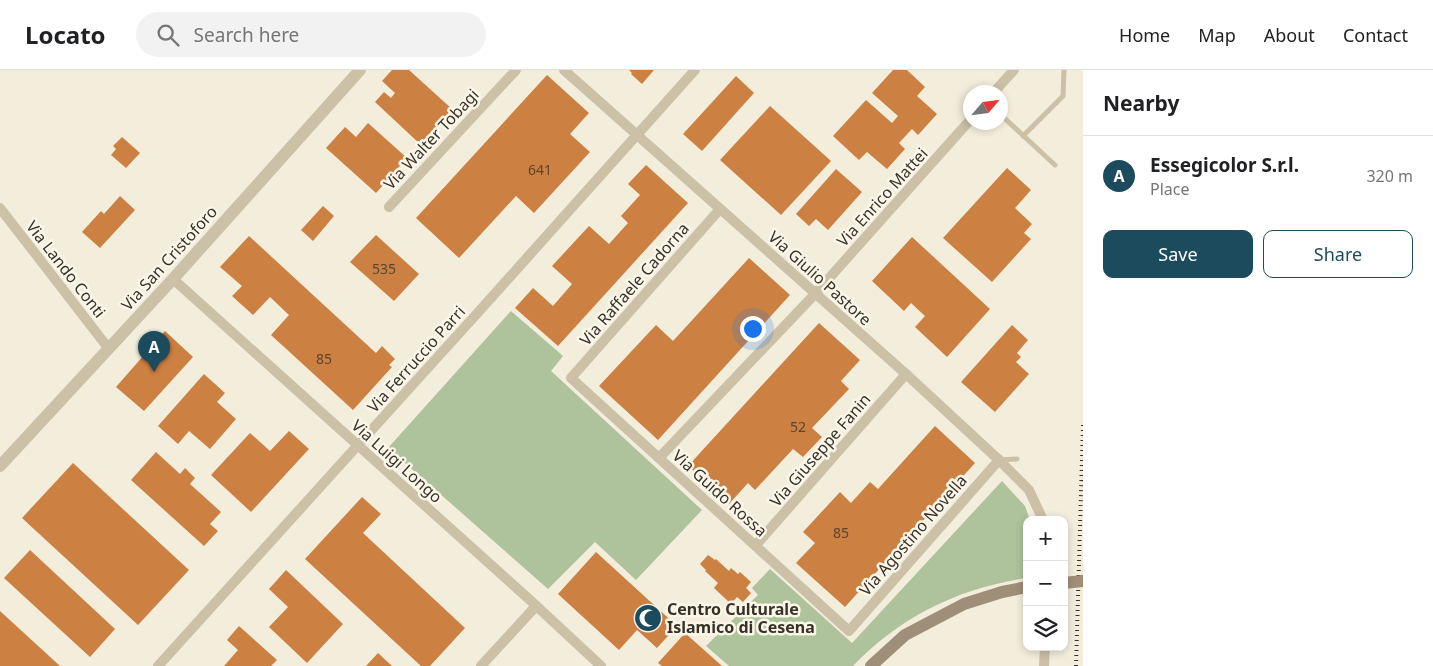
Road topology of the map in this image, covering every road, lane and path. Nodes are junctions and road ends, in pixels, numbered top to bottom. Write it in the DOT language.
graph roads {
  1 [pos="360,70"];
  2 [pos="516,70"];
  3 [pos="564,70"];
  4 [pos="695,70"];
  5 [pos="1014,70"];
  6 [pos="1064,70"];
  7 [pos="1000,85"];
  8 [pos="1008,122"];
  9 [pos="963,127"];
  10 [pos="637,135"];
  11 [pos="1023,136"];
  12 [pos="1055,165"];
  13 [pos="389,207"];
  14 [pos="0,208"];
  15 [pos="720,209"];
  16 [pos="174,279"];
  17 [pos="815,294"];
  18 [pos="109,348"];
  19 [pos="906,374"];
  20 [pos="571,378"];
  21 [pos="358,446"];
  22 [pos="659,458"];
  23 [pos="1017,459"];
  24 [pos="999,460"];
  25 [pos="0,466"];
  26 [pos="1041,516"];
  27 [pos="756,546"];
  28 [pos="1083,581"];
  29 [pos="1068,583"];
  30 [pos="1023,588"];
  31 [pos="536,606"];
  32 [pos="849,630"];
  33 [pos="1045,651"];
  34 [pos="158,666"];
  35 [pos="481,666"];
  36 [pos="601,666"];
  37 [pos="871,666"];
  38 [pos="1044,666"];
  1 -- 16 [label="street, Via San Cristoforo"];
  2 -- 13 [label="street, Via Walter Tobagi"];
  3 -- 10 [label="street, Via Giulio Pastore"];
  4 -- 10 [label="street, Via Ferruccio Parri"];
  5 -- 7 [label="street"];
  6 -- 11 [label="lane"];
  8 -- 11 [label="lane"];
  9 -- 17 [label="street, Via Enrico Mattei"];
  10 -- 15 [label="street, Via Giulio Pastore"];
  10 -- 21 [label="street, Via Ferruccio Parri"];
  11 -- 12 [label="lane"];
  14 -- 18 [label="street, Via Lando Conti"];
  15 -- 17 [label="street, Via Giulio Pastore"];
  15 -- 20 [label="street, Via Raffaele Cadorna"];
  16 -- 18 [label="street, Via San Cristoforo"];
  16 -- 21 [label="street, Via Luigi Longo"];
  17 -- 19 [label="street, Via Giulio Pastore"];
  17 -- 22 [label="street, Via Enrico Mattei"];
  18 -- 25 [label="street, Via San Cristoforo"];
  19 -- 24 [label="street, Via Giulio Pastore"];
  19 -- 27 [label="street, Via Giuseppe Fanin"];
  20 -- 22 [label="street, Via Guido Rossa"];
  21 -- 31 [label="street, Via Luigi Longo"];
  21 -- 34 [label="street, Via Ferruccio Parri"];
  22 -- 27 [label="street, Via Guido Rossa"];
  23 -- 24 [label="lane"];
  24 -- 26 [label="street, Via Giulio Pastore"];
  24 -- 32 [label="street, Via Agostino Novella"];
  27 -- 32 [label="street, Via Guido Rossa"];
  28 -- 29 [label="main road, bridge"];
  30 -- 37 [label="main road"];
  31 -- 35 [label="street"];
  31 -- 36 [label="street, Via Luigi Longo"];
  33 -- 38 [label="street"];
}
